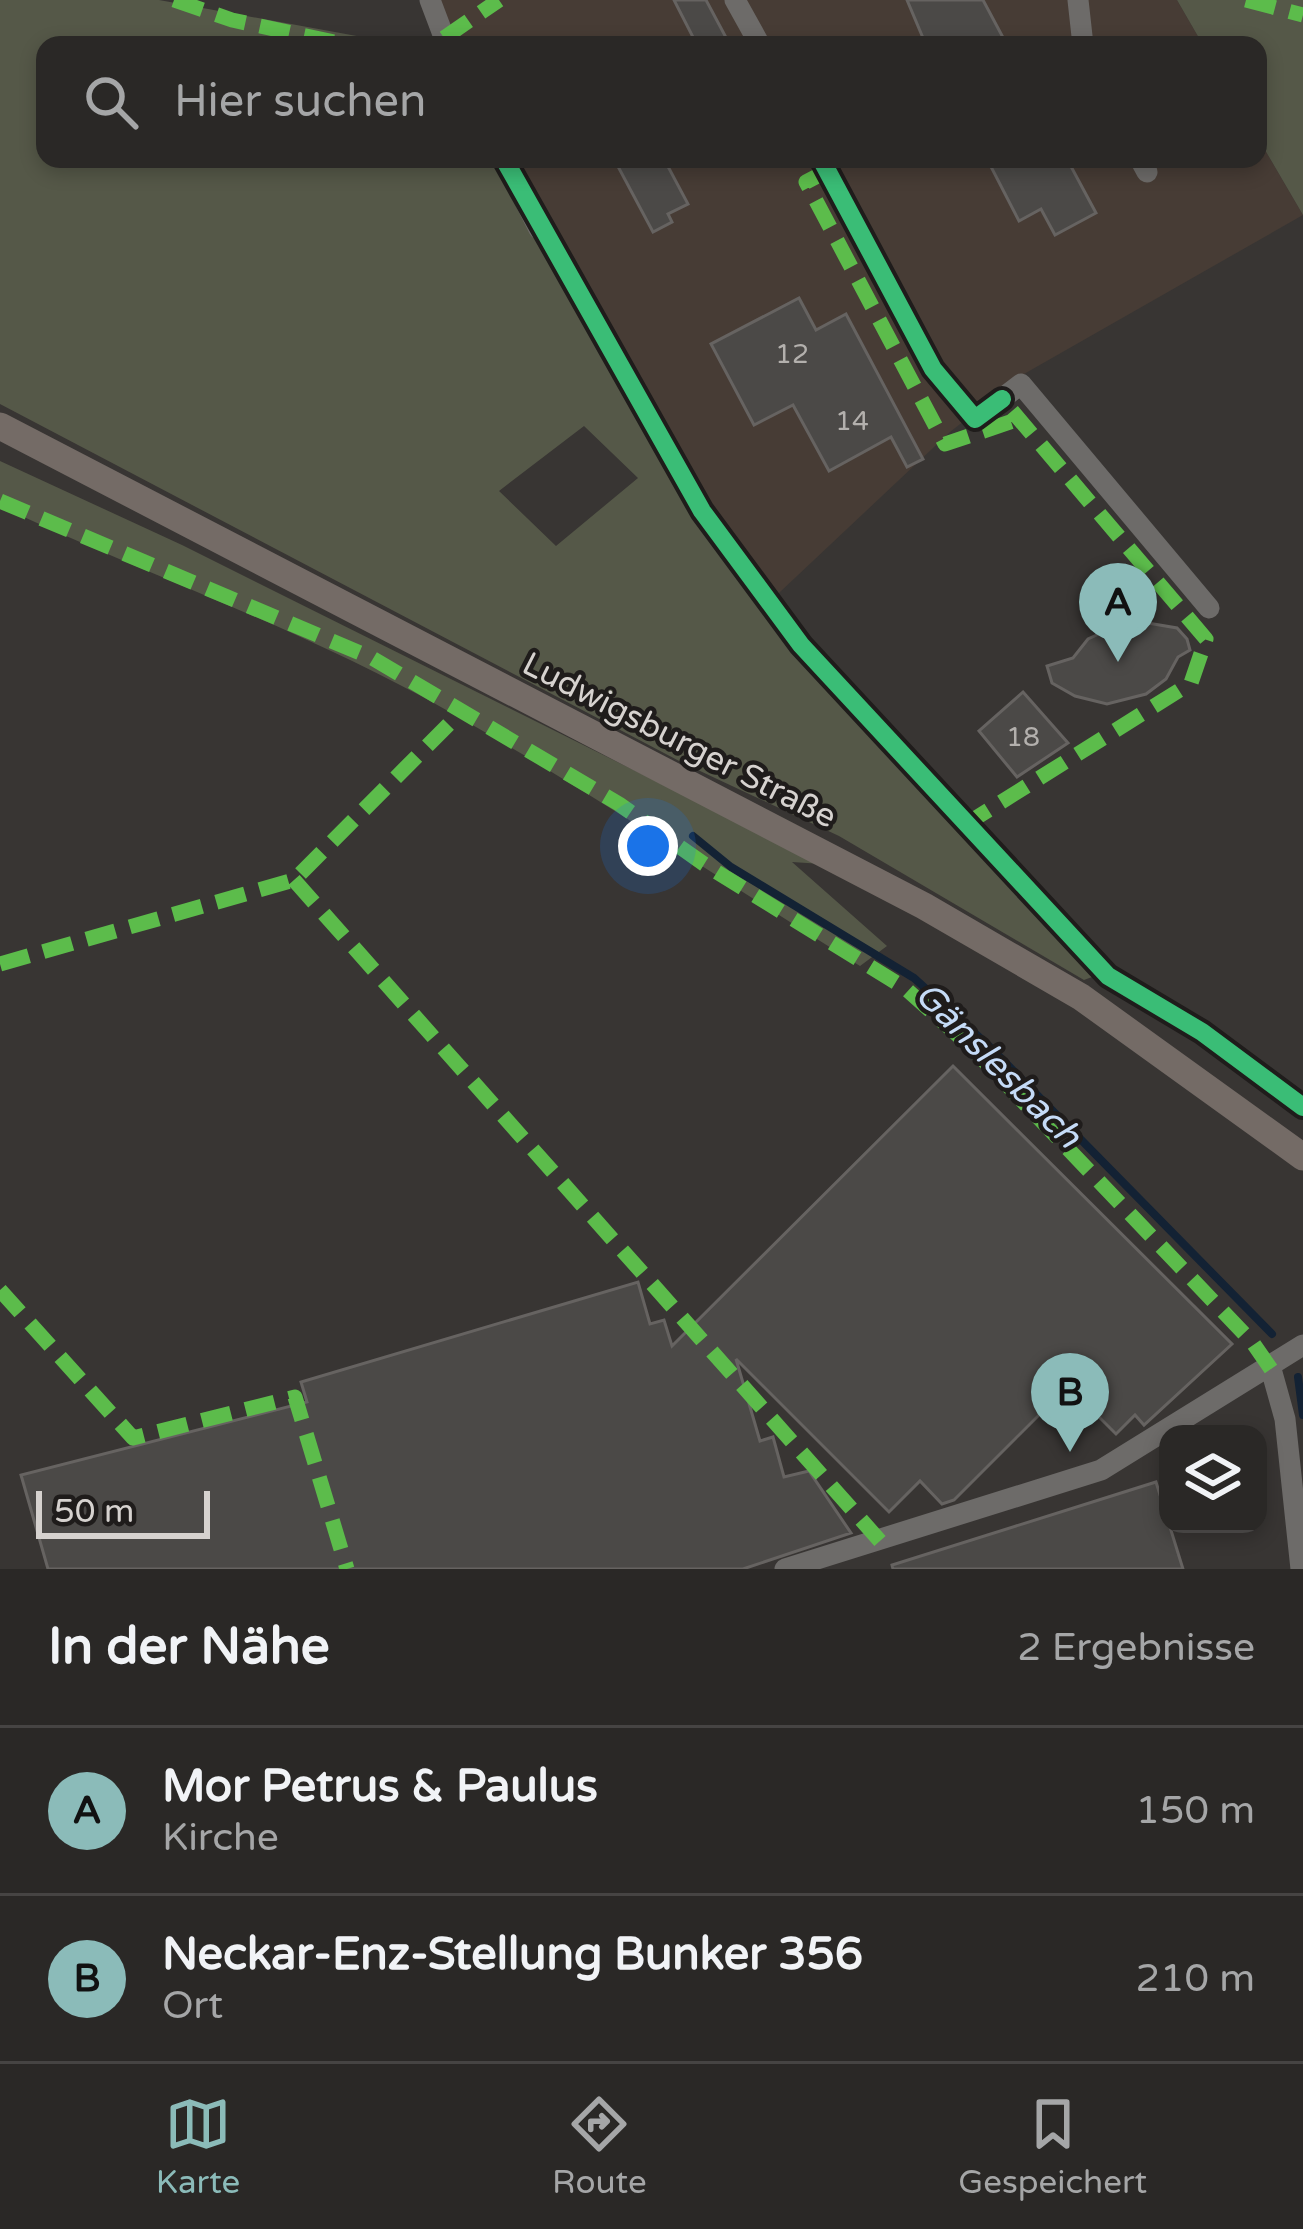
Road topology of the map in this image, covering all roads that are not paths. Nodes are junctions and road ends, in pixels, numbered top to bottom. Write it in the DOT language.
graph roads {
  1 [pos="430,0"];
  2 [pos="1078,0"];
  3 [pos="738,1"];
  4 [pos="444,36"];
  5 [pos="756,36"];
  6 [pos="1082,36"];
  7 [pos="508,168"];
  8 [pos="825,168"];
  9 [pos="539,229"];
  10 [pos="0,426"];
  11 [pos="1209,608"];
  12 [pos="1303,1156"];
  13 [pos="1303,1345"];
  14 [pos="1270,1369"];
  15 [pos="785,1569"];
  16 [pos="1301,1569"];
  1 -- 4 [label="street"];
  2 -- 6 [label="street"];
  3 -- 5 [label="street"];
  7 -- 9 [label="street"];
  8 -- 11 [label="street"];
  10 -- 12 [label="main road, Ludwigsburger Straße"];
  13 -- 14 [label="street"];
  14 -- 15 [label="street"];
  14 -- 16 [label="street"];
}
